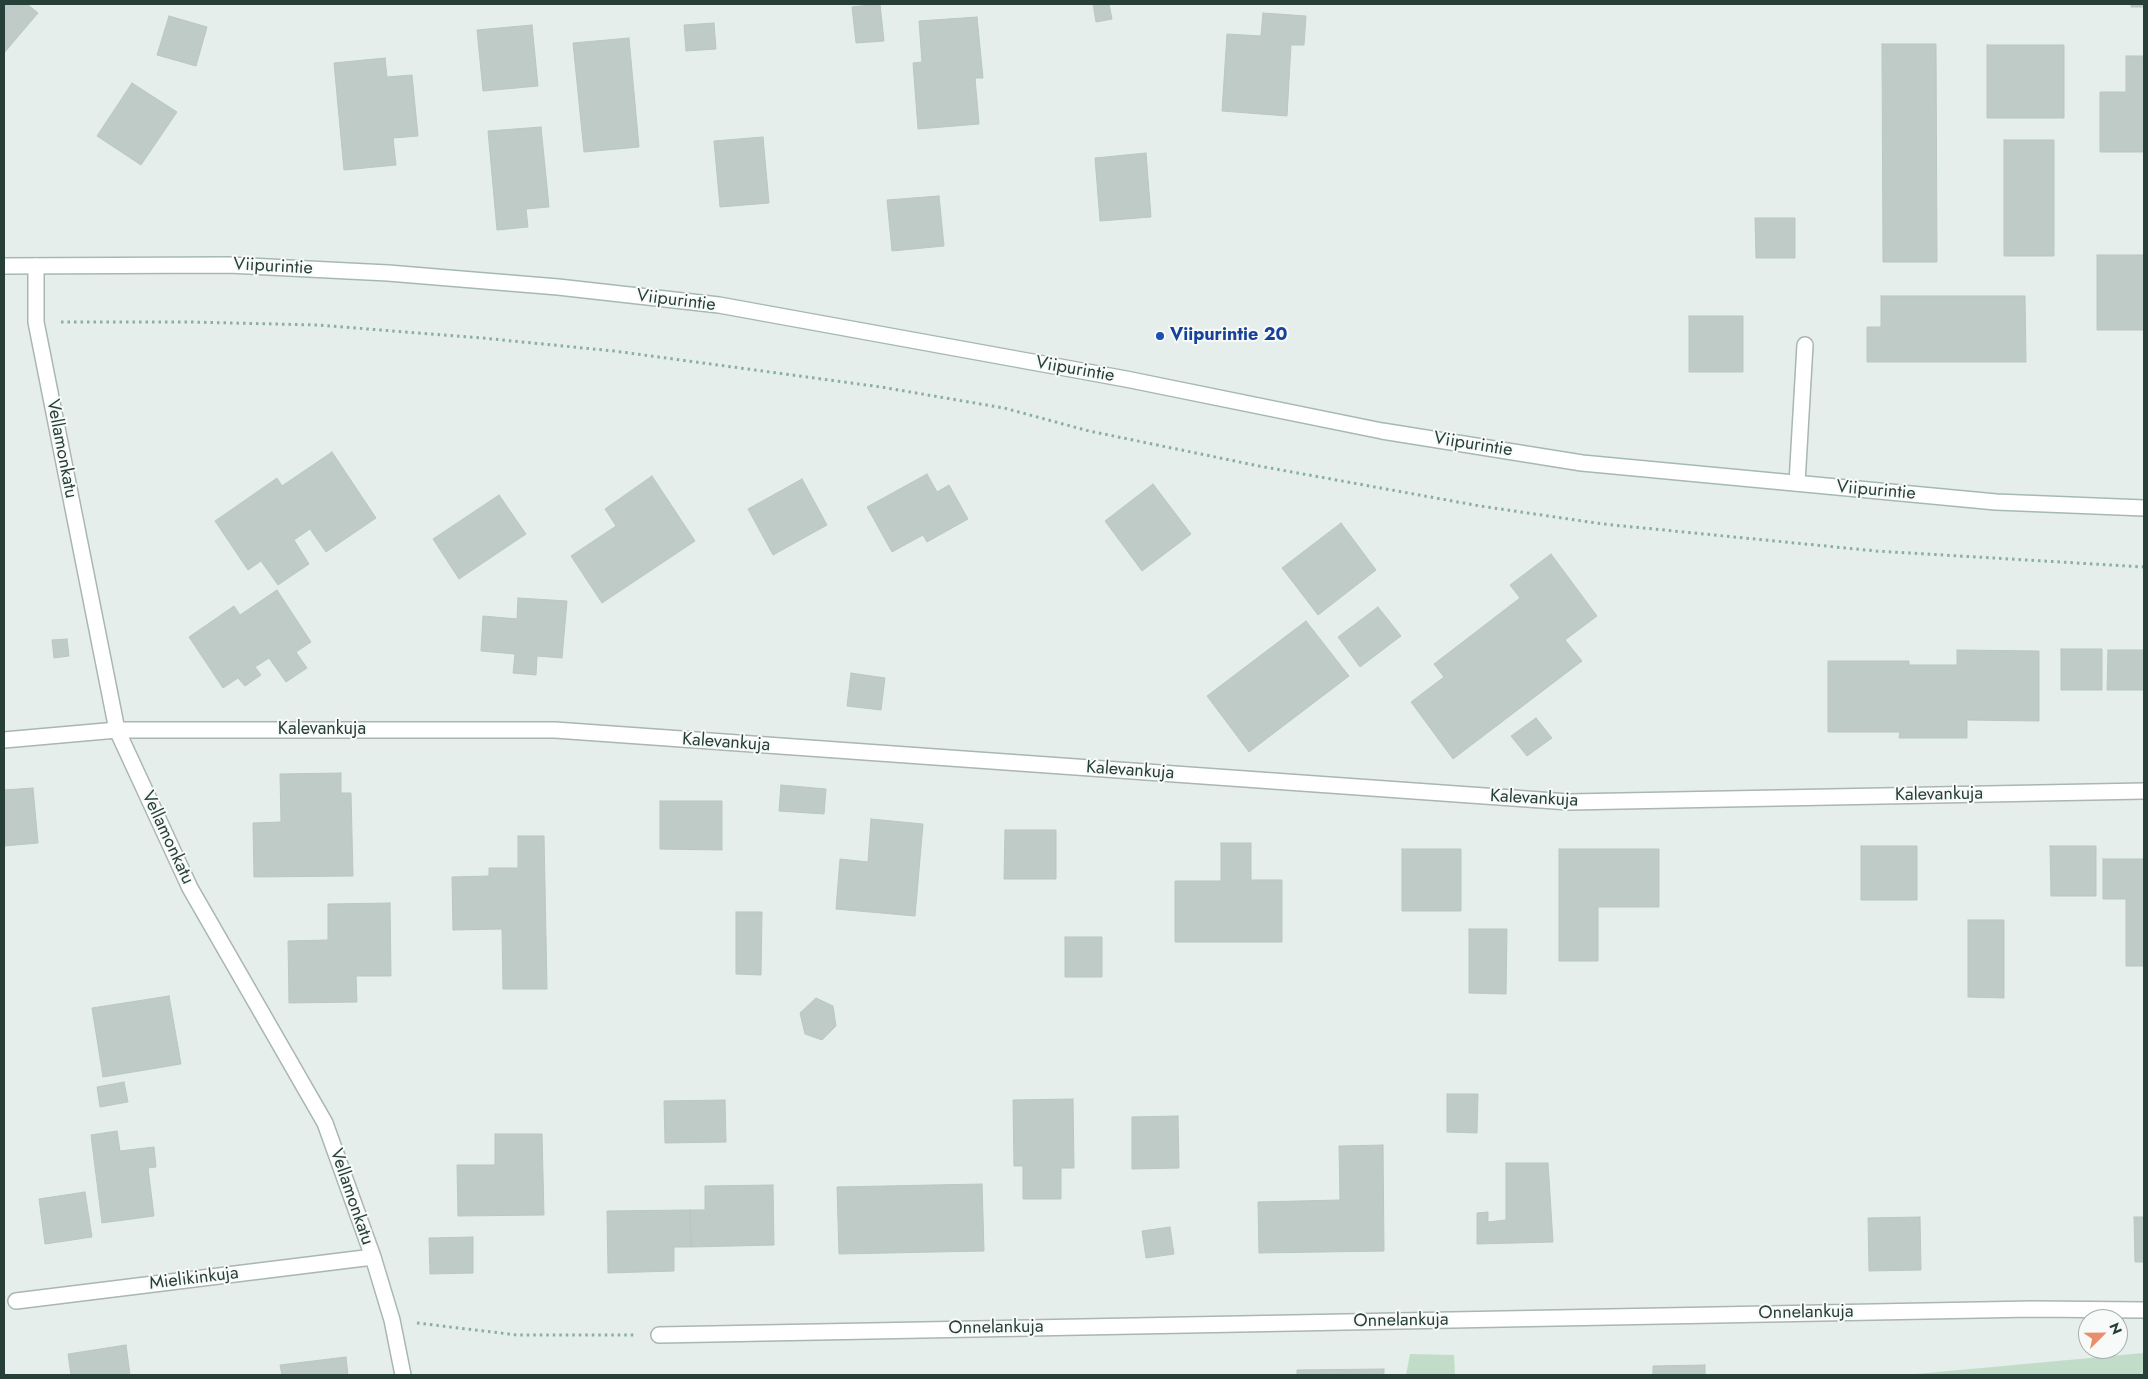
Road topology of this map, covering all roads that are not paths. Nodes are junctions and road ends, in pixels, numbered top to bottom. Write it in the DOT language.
graph roads {
  1 [pos="4,266"];
  2 [pos="36,266"];
  3 [pos="1806,345"];
  4 [pos="1797,483"];
  5 [pos="2144,508"];
  6 [pos="117,730"];
  7 [pos="4,740"];
  8 [pos="2144,791"];
  9 [pos="372,1257"];
  10 [pos="16,1301"];
  11 [pos="2144,1310"];
  12 [pos="658,1335"];
  13 [pos="403,1375"];
  1 -- 2 [label="street, Viipurintie"];
  2 -- 4 [label="street, Viipurintie"];
  2 -- 6 [label="street, Vellamonkatu"];
  3 -- 4 [label="street"];
  4 -- 5 [label="street, Viipurintie"];
  6 -- 7 [label="street, Kalevankuja"];
  6 -- 8 [label="street, Kalevankuja"];
  6 -- 9 [label="street, Vellamonkatu"];
  9 -- 10 [label="street, Mielikinkuja"];
  9 -- 13 [label="street, Vellamonkatu"];
  11 -- 12 [label="street, Onnelankuja"];
}
